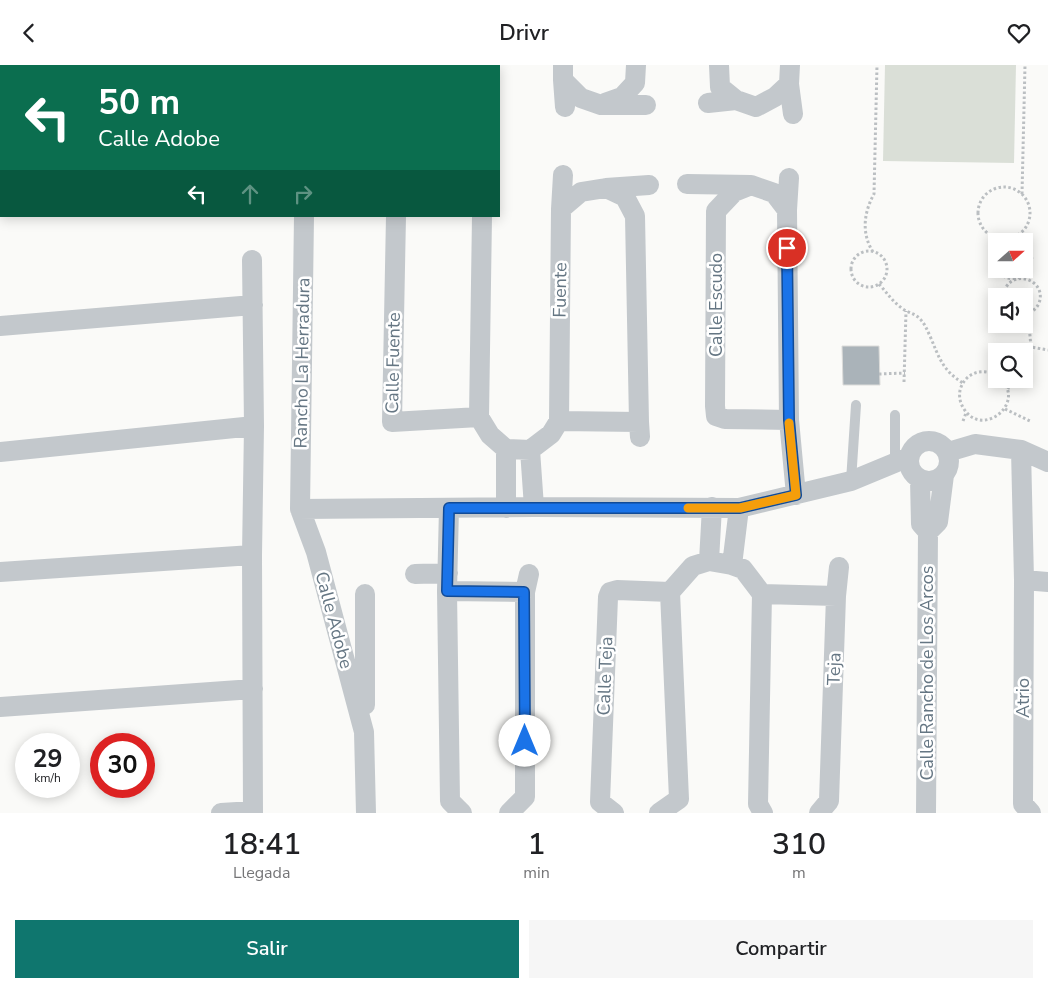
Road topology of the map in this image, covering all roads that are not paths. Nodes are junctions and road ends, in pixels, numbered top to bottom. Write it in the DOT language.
graph roads {
  1 [pos="636,65"];
  2 [pos="720,65"];
  3 [pos="563,73"];
  4 [pos="789,74"];
  5 [pos="736,100"];
  6 [pos="708,103"];
  7 [pos="601,105"];
  8 [pos="646,105"];
  9 [pos="565,107"];
  10 [pos="794,114"];
  11 [pos="564,175"];
  12 [pos="790,178"];
  13 [pos="688,184"];
  14 [pos="649,185"];
  15 [pos="751,185"];
  16 [pos="606,187"];
  17 [pos="561,209"];
  18 [pos="787,210"];
  19 [pos="304,217"];
  20 [pos="396,217"];
  21 [pos="482,217"];
  22 [pos="252,260"];
  23 [pos="253,305"];
  24 [pos="0,326"];
  25 [pos="856,405"];
  26 [pos="895,415"];
  27 [pos="478,417"];
  28 [pos="789,420"];
  29 [pos="558,421"];
  30 [pos="254,426"];
  31 [pos="518,450"];
  32 [pos="1021,450"];
  33 [pos="0,452"];
  34 [pos="948,452"];
  35 [pos="902,460"];
  36 [pos="1048,462"];
  37 [pos="944,475"];
  38 [pos="920,479"];
  39 [pos="850,481"];
  40 [pos="796,495"];
  41 [pos="534,507"];
  42 [pos="712,507"];
  43 [pos="449,508"];
  44 [pos="506,508"];
  45 [pos="740,508"];
  46 [pos="300,509"];
  47 [pos="928,532"];
  48 [pos="252,555"];
  49 [pos="709,561"];
  50 [pos="732,565"];
  51 [pos="840,567"];
  52 [pos="0,572"];
  53 [pos="415,574"];
  54 [pos="1024,580"];
  55 [pos="447,582"];
  56 [pos="1048,582"];
  57 [pos="670,592"];
  58 [pos="365,594"];
  59 [pos="762,594"];
  60 [pos="836,596"];
  61 [pos="253,689"];
  62 [pos="0,707"];
  63 [pos="364,732"];
  64 [pos="760,810"];
  65 [pos="1025,810"];
  66 [pos="253,812"];
  67 [pos="221,813"];
  68 [pos="366,813"];
  69 [pos="462,813"];
  70 [pos="509,813"];
  71 [pos="614,813"];
  72 [pos="659,813"];
  73 [pos="819,813"];
  74 [pos="926,813"];
  1 -- 7 [label="street"];
  2 -- 5 [label="street"];
  3 -- 7 [label="street"];
  3 -- 9 [label="street"];
  4 -- 5 [label="street"];
  4 -- 10 [label="street"];
  5 -- 6 [label="street"];
  7 -- 8 [label="street"];
  11 -- 17 [label="street, Fuente"];
  12 -- 18 [label="street"];
  13 -- 15 [label="street"];
  14 -- 16 [label="street"];
  15 -- 18 [label="street"];
  15 -- 28 [label="street, Calle Escudo"];
  16 -- 17 [label="street"];
  16 -- 29 [label="street"];
  17 -- 29 [label="street, Fuente"];
  18 -- 28 [label="street"];
  19 -- 46 [label="street, Rancho La Herradura"];
  20 -- 27 [label="street, Calle Fuente"];
  21 -- 27 [label="street"];
  22 -- 23 [label="street"];
  23 -- 24 [label="street"];
  23 -- 30 [label="street"];
  25 -- 39 [label="lane"];
  26 -- 35 [label="lane"];
  27 -- 31 [label="street"];
  28 -- 40 [label="street"];
  29 -- 31 [label="street"];
  30 -- 33 [label="street"];
  30 -- 48 [label="street"];
  31 -- 41 [label="street"];
  31 -- 44 [label="street"];
  32 -- 34 [label="street"];
  32 -- 36 [label="street"];
  32 -- 54 [label="street, Atrio"];
  34 -- 35 [label="street"];
  34 -- 37 [label="street"];
  35 -- 38 [label="street"];
  35 -- 39 [label="street"];
  37 -- 38 [label="street"];
  37 -- 47 [label="street, Calle Rancho de Los Arcos"];
  38 -- 47 [label="street, Calle Rancho de Los Arcos"];
  39 -- 40 [label="street"];
  40 -- 45 [label="street"];
  41 -- 42 [label="street"];
  41 -- 44 [label="street"];
  42 -- 45 [label="street"];
  42 -- 49 [label="street"];
  43 -- 44 [label="street"];
  43 -- 46 [label="street"];
  43 -- 55 [label="street"];
  45 -- 50 [label="street"];
  46 -- 63 [label="street, Calle Adobe"];
  47 -- 74 [label="street, Calle Rancho de Los Arcos"];
  48 -- 52 [label="street"];
  48 -- 61 [label="street"];
  49 -- 50 [label="street"];
  49 -- 57 [label="street"];
  50 -- 59 [label="street"];
  51 -- 60 [label="street, Teja"];
  53 -- 55 [label="street"];
  54 -- 56 [label="street"];
  54 -- 65 [label="street, Atrio"];
  55 -- 69 [label="street"];
  55 -- 70 [label="street"];
  57 -- 71 [label="street, Calle Teja"];
  57 -- 72 [label="street"];
  58 -- 63 [label="street, Calle Adobe"];
  59 -- 60 [label="street"];
  59 -- 64 [label="street"];
  60 -- 73 [label="street, Teja"];
  61 -- 62 [label="street"];
  61 -- 66 [label="street"];
  63 -- 68 [label="street, Calle Adobe"];
  66 -- 67 [label="street"];
}
